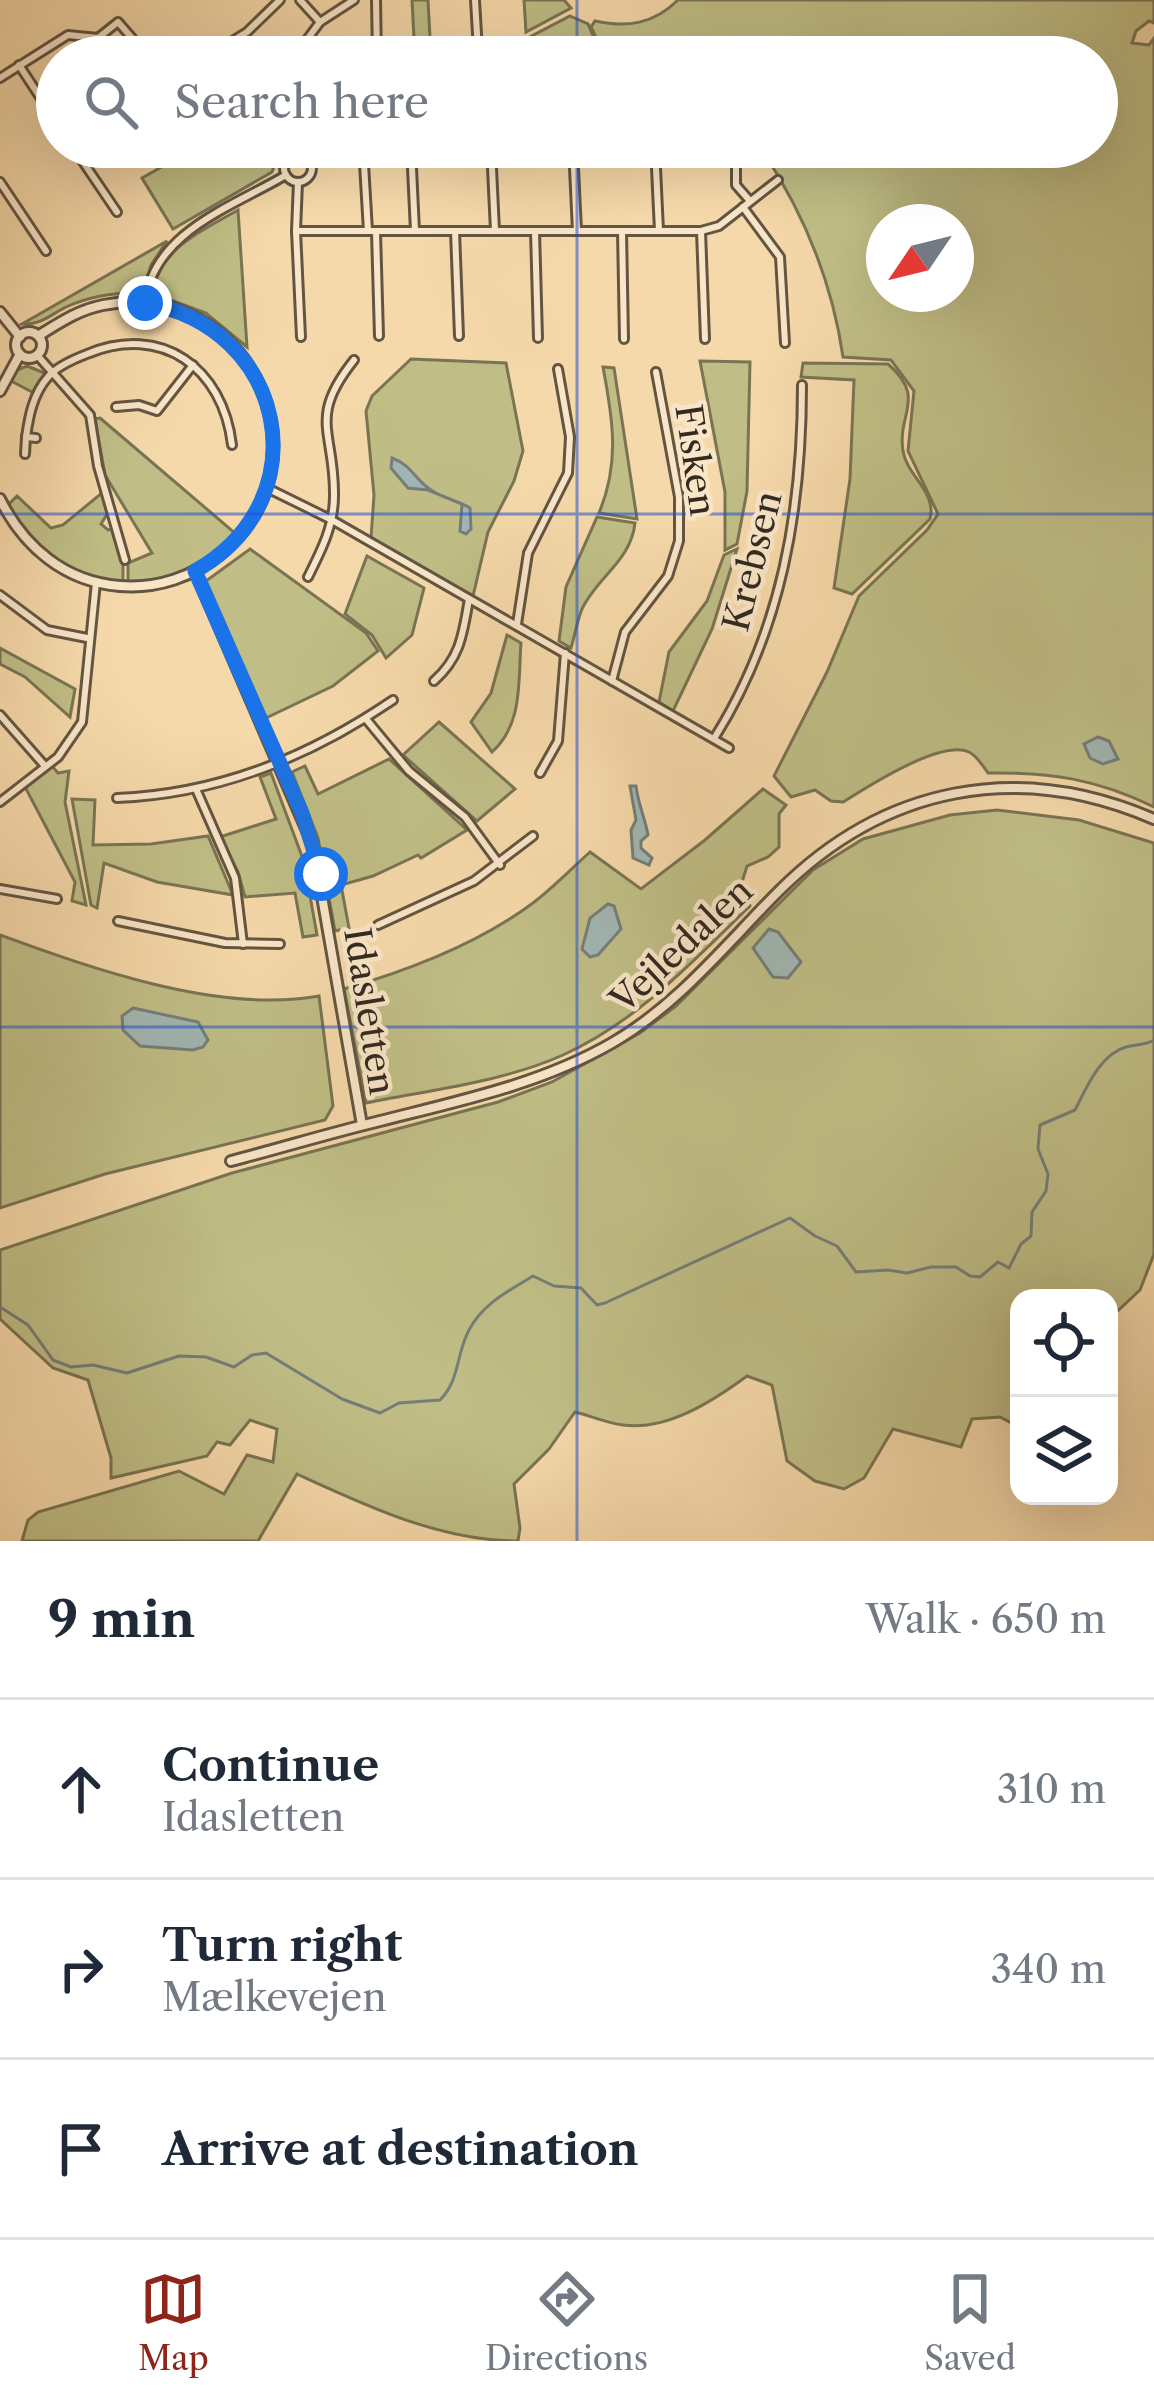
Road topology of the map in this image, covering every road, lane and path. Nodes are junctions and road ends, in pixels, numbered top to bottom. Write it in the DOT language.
graph roads {
  1 [pos="280,0"];
  2 [pos="301,0"];
  3 [pos="353,0"];
  4 [pos="376,0"];
  5 [pos="475,0"];
  6 [pos="320,22"];
  7 [pos="100,36"];
  8 [pos="130,36"];
  9 [pos="241,36"];
  10 [pos="310,36"];
  11 [pos="377,36"];
  12 [pos="477,36"];
  13 [pos="36,55"];
  14 [pos="19,65"];
  15 [pos="0,77"];
  16 [pos="36,91"];
  17 [pos="87,168"];
  18 [pos="285,168"];
  19 [pos="311,168"];
  20 [pos="365,168"];
  21 [pos="412,168"];
  22 [pos="492,168"];
  23 [pos="574,168"];
  24 [pos="656,168"];
  25 [pos="736,168"];
  26 [pos="286,175"];
  27 [pos="778,180"];
  28 [pos="0,182"];
  29 [pos="298,182"];
  30 [pos="747,204"];
  31 [pos="117,212"];
  32 [pos="296,230"];
  33 [pos="372,231"];
  34 [pos="415,231"];
  35 [pos="455,231"];
  36 [pos="495,231"];
  37 [pos="536,231"];
  38 [pos="578,231"];
  39 [pos="622,231"];
  40 [pos="659,231"];
  41 [pos="701,231"];
  42 [pos="46,250"];
  43 [pos="145,303"];
  44 [pos="0,312"];
  45 [pos="38,336"];
  46 [pos="459,336"];
  47 [pos="20,337"];
  48 [pos="301,337"];
  49 [pos="379,337"];
  50 [pos="538,338"];
  51 [pos="624,338"];
  52 [pos="705,340"];
  53 [pos="785,343"];
  54 [pos="20,354"];
  55 [pos="37,355"];
  56 [pos="354,360"];
  57 [pos="193,365"];
  58 [pos="558,369"];
  59 [pos="53,372"];
  60 [pos="656,373"];
  61 [pos="802,385"];
  62 [pos="0,391"];
  63 [pos="116,407"];
  64 [pos="26,437"];
  65 [pos="36,438"];
  66 [pos="232,445"];
  67 [pos="25,454"];
  68 [pos="267,488"];
  69 [pos="0,499"];
  70 [pos="332,520"];
  71 [pos="125,560"];
  72 [pos="195,571"];
  73 [pos="308,578"];
  74 [pos="96,582"];
  75 [pos="0,595"];
  76 [pos="469,598"];
  77 [pos="517,626"];
  78 [pos="88,638"];
  79 [pos="565,653"];
  80 [pos="434,681"];
  81 [pos="612,681"];
  82 [pos="393,700"];
  83 [pos="0,715"];
  84 [pos="366,719"];
  85 [pos="714,739"];
  86 [pos="730,748"];
  87 [pos="280,763"];
  88 [pos="45,766"];
  89 [pos="540,773"];
  90 [pos="196,789"];
  91 [pos="117,798"];
  92 [pos="0,802"];
  93 [pos="1154,819"];
  94 [pos="533,836"];
  95 [pos="500,865"];
  96 [pos="0,889"];
  97 [pos="57,899"];
  98 [pos="118,921"];
  99 [pos="378,925"];
  100 [pos="243,944"];
  101 [pos="280,944"];
  102 [pos="362,1125"];
  103 [pos="231,1161"];
  1 -- 9 [label="street"];
  2 -- 6 [label="street"];
  3 -- 6 [label="street"];
  4 -- 11 [label="street"];
  5 -- 12 [label="street"];
  6 -- 10 [label="street"];
  7 -- 8 [label="street"];
  13 -- 14 [label="street"];
  14 -- 15 [label="street"];
  14 -- 16 [label="street"];
  17 -- 31 [label="street"];
  18 -- 26 [label="street"];
  19 -- 29 [label="street"];
  20 -- 33 [label="street"];
  21 -- 34 [label="street"];
  22 -- 36 [label="street"];
  23 -- 38 [label="street"];
  24 -- 40 [label="street"];
  25 -- 30 [label="street"];
  26 -- 29 [label="street"];
  26 -- 43 [label="street"];
  27 -- 30 [label="street"];
  28 -- 42 [label="street"];
  29 -- 32 [label="street"];
  30 -- 41 [label="street"];
  30 -- 53 [label="street"];
  32 -- 33 [label="street"];
  32 -- 48 [label="street"];
  33 -- 34 [label="street"];
  33 -- 49 [label="street"];
  34 -- 35 [label="street"];
  35 -- 36 [label="street"];
  35 -- 46 [label="street"];
  36 -- 37 [label="street"];
  37 -- 38 [label="street"];
  37 -- 50 [label="street"];
  38 -- 39 [label="street"];
  39 -- 40 [label="street"];
  39 -- 51 [label="street"];
  40 -- 41 [label="street"];
  41 -- 52 [label="street"];
  43 -- 45 [label="street"];
  43 -- 68 [label="street"];
  44 -- 47 [label="street"];
  45 -- 47 [label="street"];
  45 -- 55 [label="street"];
  47 -- 54 [label="street"];
  54 -- 55 [label="street"];
  54 -- 62 [label="street"];
  55 -- 59 [label="street"];
  56 -- 70 [label="street"];
  57 -- 59 [label="street"];
  57 -- 63 [label="street"];
  57 -- 66 [label="street"];
  58 -- 77 [label="street"];
  59 -- 64 [label="street"];
  59 -- 71 [label="street"];
  60 -- 81 [label="street, Fisken"];
  61 -- 85 [label="street, Krebsen"];
  64 -- 65 [label="street"];
  64 -- 67 [label="street"];
  68 -- 70 [label="street"];
  68 -- 72 [label="street"];
  69 -- 74 [label="street"];
  70 -- 73 [label="street"];
  70 -- 76 [label="street"];
  72 -- 74 [label="street"];
  72 -- 87 [label="street, Idasletten"];
  74 -- 78 [label="street"];
  75 -- 78 [label="street"];
  76 -- 77 [label="street"];
  76 -- 80 [label="street"];
  77 -- 79 [label="street"];
  78 -- 88 [label="street"];
  79 -- 81 [label="street"];
  79 -- 89 [label="street"];
  81 -- 85 [label="street"];
  82 -- 84 [label="street"];
  83 -- 88 [label="street"];
  84 -- 87 [label="street"];
  84 -- 95 [label="street"];
  85 -- 86 [label="street"];
  87 -- 90 [label="street"];
  87 -- 102 [label="street, Idasletten"];
  88 -- 92 [label="street"];
  90 -- 91 [label="street"];
  90 -- 100 [label="street"];
  93 -- 102 [label="street, Vejledalen"];
  94 -- 95 [label="street"];
  95 -- 99 [label="street"];
  96 -- 97 [label="street"];
  98 -- 100 [label="street"];
  100 -- 101 [label="street"];
  102 -- 103 [label="street, Vejledalen"];
}
